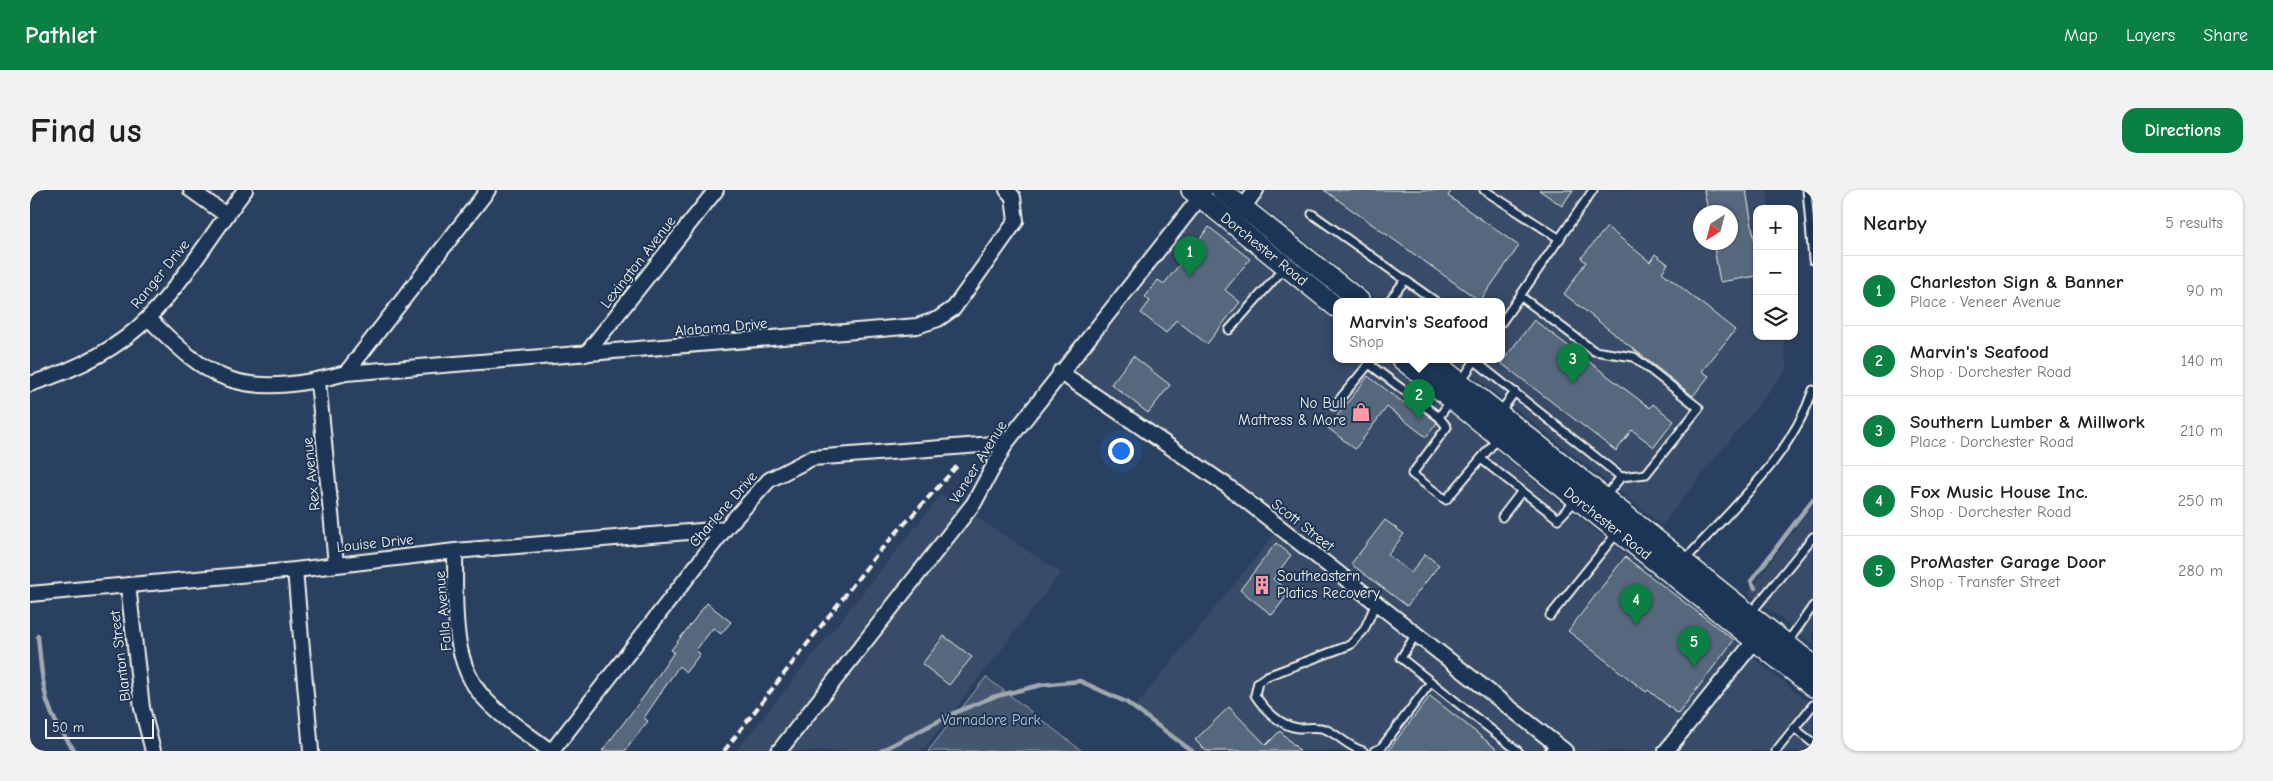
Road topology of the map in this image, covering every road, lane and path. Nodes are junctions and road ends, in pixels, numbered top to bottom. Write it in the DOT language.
graph roads {
  1 [pos="192,190"];
  2 [pos="245,190"];
  3 [pos="488,190"];
  4 [pos="716,190"];
  5 [pos="1221,190"];
  6 [pos="1256,190"];
  7 [pos="1484,190"];
  8 [pos="1594,190"];
  9 [pos="1806,190"];
  10 [pos="1010,191"];
  11 [pos="1199,192"];
  12 [pos="1244,208"];
  13 [pos="1312,214"];
  14 [pos="226,215"];
  15 [pos="1231,223"];
  16 [pos="1560,239"];
  17 [pos="1813,260"];
  18 [pos="1285,266"];
  19 [pos="1405,280"];
  20 [pos="1520,296"];
  21 [pos="1356,298"];
  22 [pos="1391,298"];
  23 [pos="1431,298"];
  24 [pos="1333,305"];
  25 [pos="148,318"];
  26 [pos="1505,318"];
  27 [pos="1229,330"];
  28 [pos="586,354"];
  29 [pos="1369,363"];
  30 [pos="1373,363"];
  31 [pos="1406,363"];
  32 [pos="1437,363"];
  33 [pos="1473,363"];
  34 [pos="1479,363"];
  35 [pos="1060,372"];
  36 [pos="346,373"];
  37 [pos="318,381"];
  38 [pos="1460,382"];
  39 [pos="30,384"];
  40 [pos="1813,390"];
  41 [pos="1515,392"];
  42 [pos="1452,399"];
  43 [pos="1334,406"];
  44 [pos="1500,413"];
  45 [pos="1439,417"];
  46 [pos="1493,432"];
  47 [pos="1006,443"];
  48 [pos="1481,459"];
  49 [pos="1621,476"];
  50 [pos="1522,491"];
  51 [pos="1577,499"];
  52 [pos="1599,504"];
  53 [pos="1502,517"];
  54 [pos="725,529"];
  55 [pos="1618,532"];
  56 [pos="1813,537"];
  57 [pos="455,551"];
  58 [pos="336,564"];
  59 [pos="1678,568"];
  60 [pos="295,570"];
  61 [pos="128,585"];
  62 [pos="30,594"];
  63 [pos="1376,602"];
  64 [pos="1812,610"];
  65 [pos="1550,616"];
  66 [pos="1745,621"];
  67 [pos="1416,634"];
  68 [pos="1760,634"];
  69 [pos="1787,644"];
  70 [pos="1813,664"];
  71 [pos="1431,682"];
  72 [pos="1813,687"];
  73 [pos="1813,705"];
  74 [pos="1794,728"];
  75 [pos="1813,744"];
  76 [pos="1556,748"];
  77 [pos="154,751"];
  78 [pos="310,751"];
  79 [pos="551,751"];
  80 [pos="779,751"];
  81 [pos="1363,751"];
  82 [pos="1374,751"];
  83 [pos="1518,751"];
  84 [pos="1666,751"];
  85 [pos="1776,751"];
  1 -- 14 [label="street"];
  2 -- 14 [label="street, Ranger Drive"];
  3 -- 36 [label="street"];
  4 -- 28 [label="street, Lexington Avenue"];
  5 -- 12 [label="main road, Dorchester Road"];
  6 -- 12 [label="street"];
  7 -- 16 [label="lane"];
  8 -- 16 [label="lane"];
  9 -- 17 [label="lane"];
  10 -- 28 [label="street, Alabama Drive"];
  11 -- 15 [label="main road, Dorchester Road"];
  11 -- 35 [label="street, Veneer Avenue"];
  12 -- 15 [label="street"];
  12 -- 21 [label="main road, Dorchester Road"];
  13 -- 19 [label="lane"];
  14 -- 25 [label="street, Ranger Drive"];
  15 -- 18 [label="main road, Dorchester Road"];
  16 -- 20 [label="lane"];
  18 -- 24 [label="main road, Dorchester Road"];
  18 -- 27 [label="lane"];
  19 -- 22 [label="lane"];
  19 -- 23 [label="lane"];
  20 -- 26 [label="lane"];
  20 -- 49 [label="lane"];
  25 -- 37 [label="street, Alabama Drive"];
  25 -- 39 [label="street, Ranger Drive"];
  28 -- 36 [label="street, Alabama Drive"];
  29 -- 43 [label="lane"];
  30 -- 45 [label="lane"];
  31 -- 42 [label="main road, Dorchester Road"];
  32 -- 38 [label="main road, Dorchester Road"];
  33 -- 38 [label="lane"];
  34 -- 41 [label="lane"];
  35 -- 47 [label="street, Veneer Avenue"];
  35 -- 63 [label="street, Scott Street"];
  36 -- 37 [label="street, Alabama Drive"];
  37 -- 58 [label="street, Rex Avenue"];
  38 -- 42 [label="lane"];
  38 -- 44 [label="main road, Dorchester Road"];
  40 -- 59 [label="lane"];
  41 -- 44 [label="lane"];
  41 -- 49 [label="lane"];
  42 -- 45 [label="lane"];
  42 -- 46 [label="main road, Dorchester Road"];
  44 -- 46 [label="lane"];
  44 -- 52 [label="main road, Dorchester Road"];
  45 -- 48 [label="lane"];
  46 -- 48 [label="lane"];
  46 -- 51 [label="main road, Dorchester Road"];
  47 -- 54 [label="street, Charlene Drive"];
  47 -- 80 [label="street, Veneer Avenue"];
  48 -- 50 [label="lane"];
  49 -- 52 [label="lane"];
  50 -- 51 [label="lane"];
  50 -- 53 [label="lane"];
  51 -- 52 [label="main road, Dorchester Road"];
  52 -- 55 [label="main road, Dorchester Road"];
  52 -- 59 [label="main road, Dorchester Road"];
  54 -- 57 [label="street, Louise Drive"];
  54 -- 79 [label="street, Charlene Drive"];
  55 -- 59 [label="main road, Dorchester Road"];
  55 -- 65 [label="lane"];
  56 -- 66 [label="lane"];
  57 -- 58 [label="street, Louise Drive"];
  57 -- 79 [label="street, Falla Avenue"];
  58 -- 60 [label="street, Louise Drive"];
  59 -- 66 [label="main road, Dorchester Road"];
  60 -- 61 [label="street, Louise Drive"];
  60 -- 78 [label="street"];
  61 -- 62 [label="street, Louise Drive"];
  61 -- 77 [label="street, Blanton Street"];
  63 -- 67 [label="street, Scott Street"];
  63 -- 81 [label="lane"];
  64 -- 69 [label="lane"];
  66 -- 68 [label="main road, Dorchester Road"];
  67 -- 71 [label="lane"];
  67 -- 76 [label="street, Scott Street"];
  68 -- 69 [label="main road, Dorchester Road"];
  68 -- 72 [label="main road, Dorchester Road"];
  68 -- 84 [label="street"];
  69 -- 70 [label="main road, Dorchester Road"];
  71 -- 82 [label="lane"];
  71 -- 83 [label="lane"];
  73 -- 74 [label="lane"];
  74 -- 75 [label="lane"];
  74 -- 85 [label="lane"];
}
